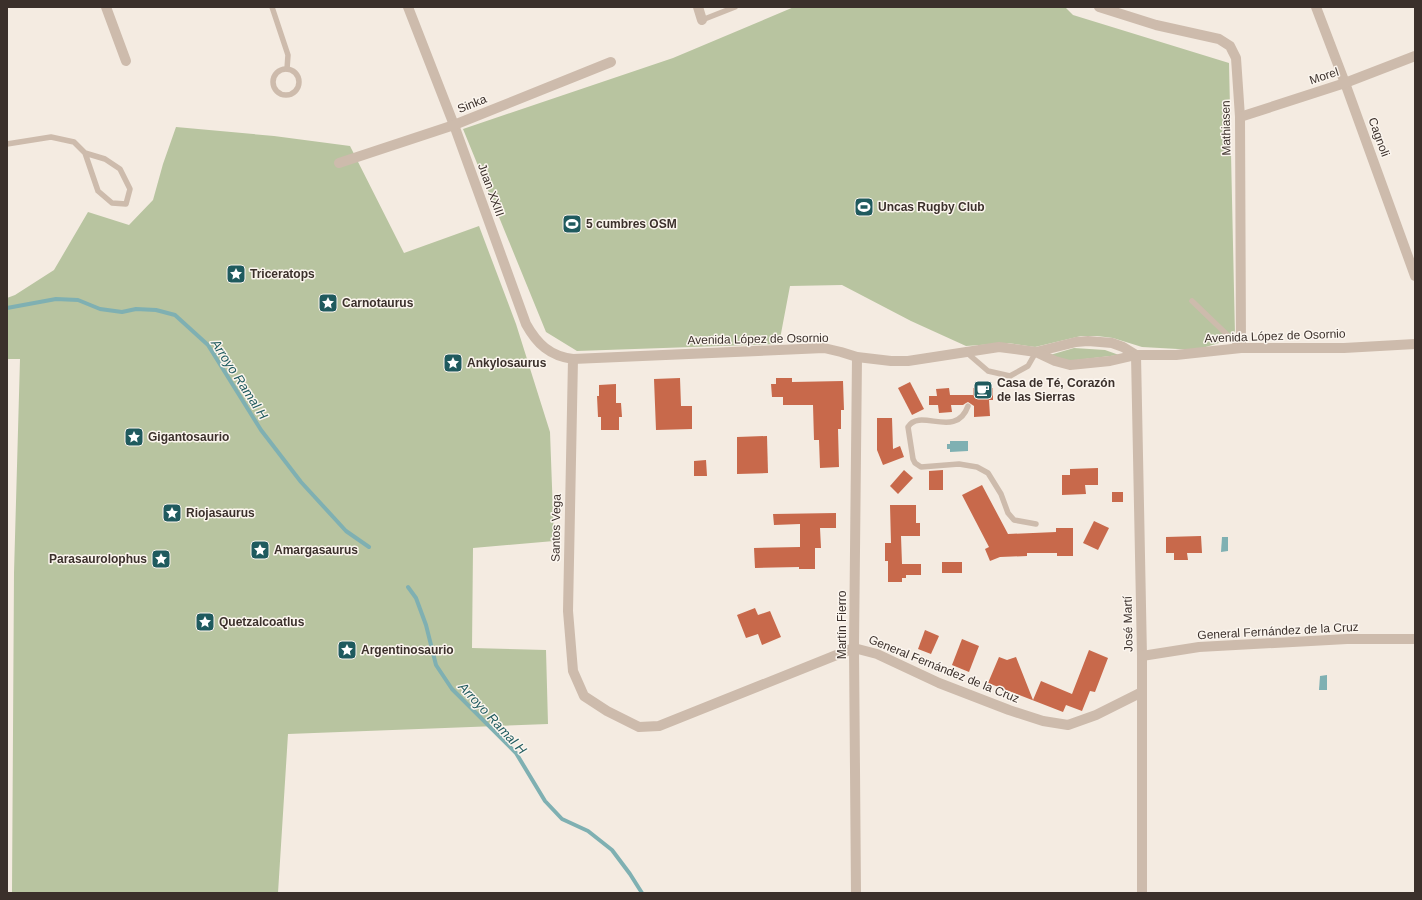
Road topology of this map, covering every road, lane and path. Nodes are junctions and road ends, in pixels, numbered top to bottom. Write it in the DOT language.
graph roads {
  1 [pos="106,7"];
  2 [pos="272,7"];
  3 [pos="408,7"];
  4 [pos="698,7"];
  5 [pos="735,7"];
  6 [pos="1098,7"];
  7 [pos="1316,7"];
  8 [pos="702,20"];
  9 [pos="1415,56"];
  10 [pos="126,61"];
  11 [pos="612,62"];
  12 [pos="288,69"];
  13 [pos="1345,83"];
  14 [pos="1240,118"];
  15 [pos="454,125"];
  16 [pos="7,144"];
  17 [pos="85,153"];
  18 [pos="339,163"];
  19 [pos="1415,276"];
  20 [pos="1192,301"];
  21 [pos="1415,344"];
  22 [pos="1241,348"];
  23 [pos="966,352"];
  24 [pos="1036,352"];
  25 [pos="1136,355"];
  26 [pos="857,357"];
  27 [pos="573,359"];
  28 [pos="968,406"];
  29 [pos="1036,524"];
  30 [pos="1415,639"];
  31 [pos="854,648"];
  32 [pos="1142,656"];
  33 [pos="1142,692"];
  34 [pos="584,696"];
  35 [pos="856,893"];
  36 [pos="1142,893"];
  1 -- 10 [label="street"];
  2 -- 12 [label="lane"];
  3 -- 15 [label="street, Juan XXIII"];
  4 -- 8 [label="street"];
  5 -- 8 [label="lane"];
  6 -- 14 [label="street, Mathiasen"];
  7 -- 13 [label="street, Cagnoli"];
  9 -- 13 [label="street, Morel"];
  11 -- 15 [label="street, Sinka"];
  12 -- 12 [label="lane"];
  13 -- 14 [label="street, Morel"];
  13 -- 19 [label="street, Cagnoli"];
  14 -- 22 [label="street, Mathiasen"];
  15 -- 18 [label="street, Sinka"];
  15 -- 27 [label="street, Juan XXIII"];
  16 -- 17 [label="lane"];
  17 -- 17 [label="lane"];
  20 -- 22 [label="lane"];
  21 -- 22 [label="street, Avenida López de Osornio"];
  22 -- 25 [label="street, Avenida López de Osornio"];
  23 -- 24 [label="street, Avenida López de Osornio"];
  23 -- 24 [label="lane"];
  23 -- 26 [label="street, Avenida López de Osornio"];
  24 -- 25 [label="street, Avenida López de Osornio"];
  24 -- 25 [label="street, Avenida López de Osornio"];
  25 -- 32 [label="street, José Martí"];
  26 -- 27 [label="street, Avenida López de Osornio"];
  26 -- 31 [label="street, Martín Fierro"];
  27 -- 34 [label="street, Santos Vega"];
  28 -- 29 [label="lane"];
  30 -- 32 [label="street, General Fernández de la Cruz"];
  31 -- 33 [label="street, General Fernández de la Cruz"];
  31 -- 34 [label="street, General Fernández de la Cruz"];
  31 -- 35 [label="street, Martín Fierro"];
  32 -- 33 [label="street, José Martí"];
  33 -- 36 [label="street, José Martí"];
}
